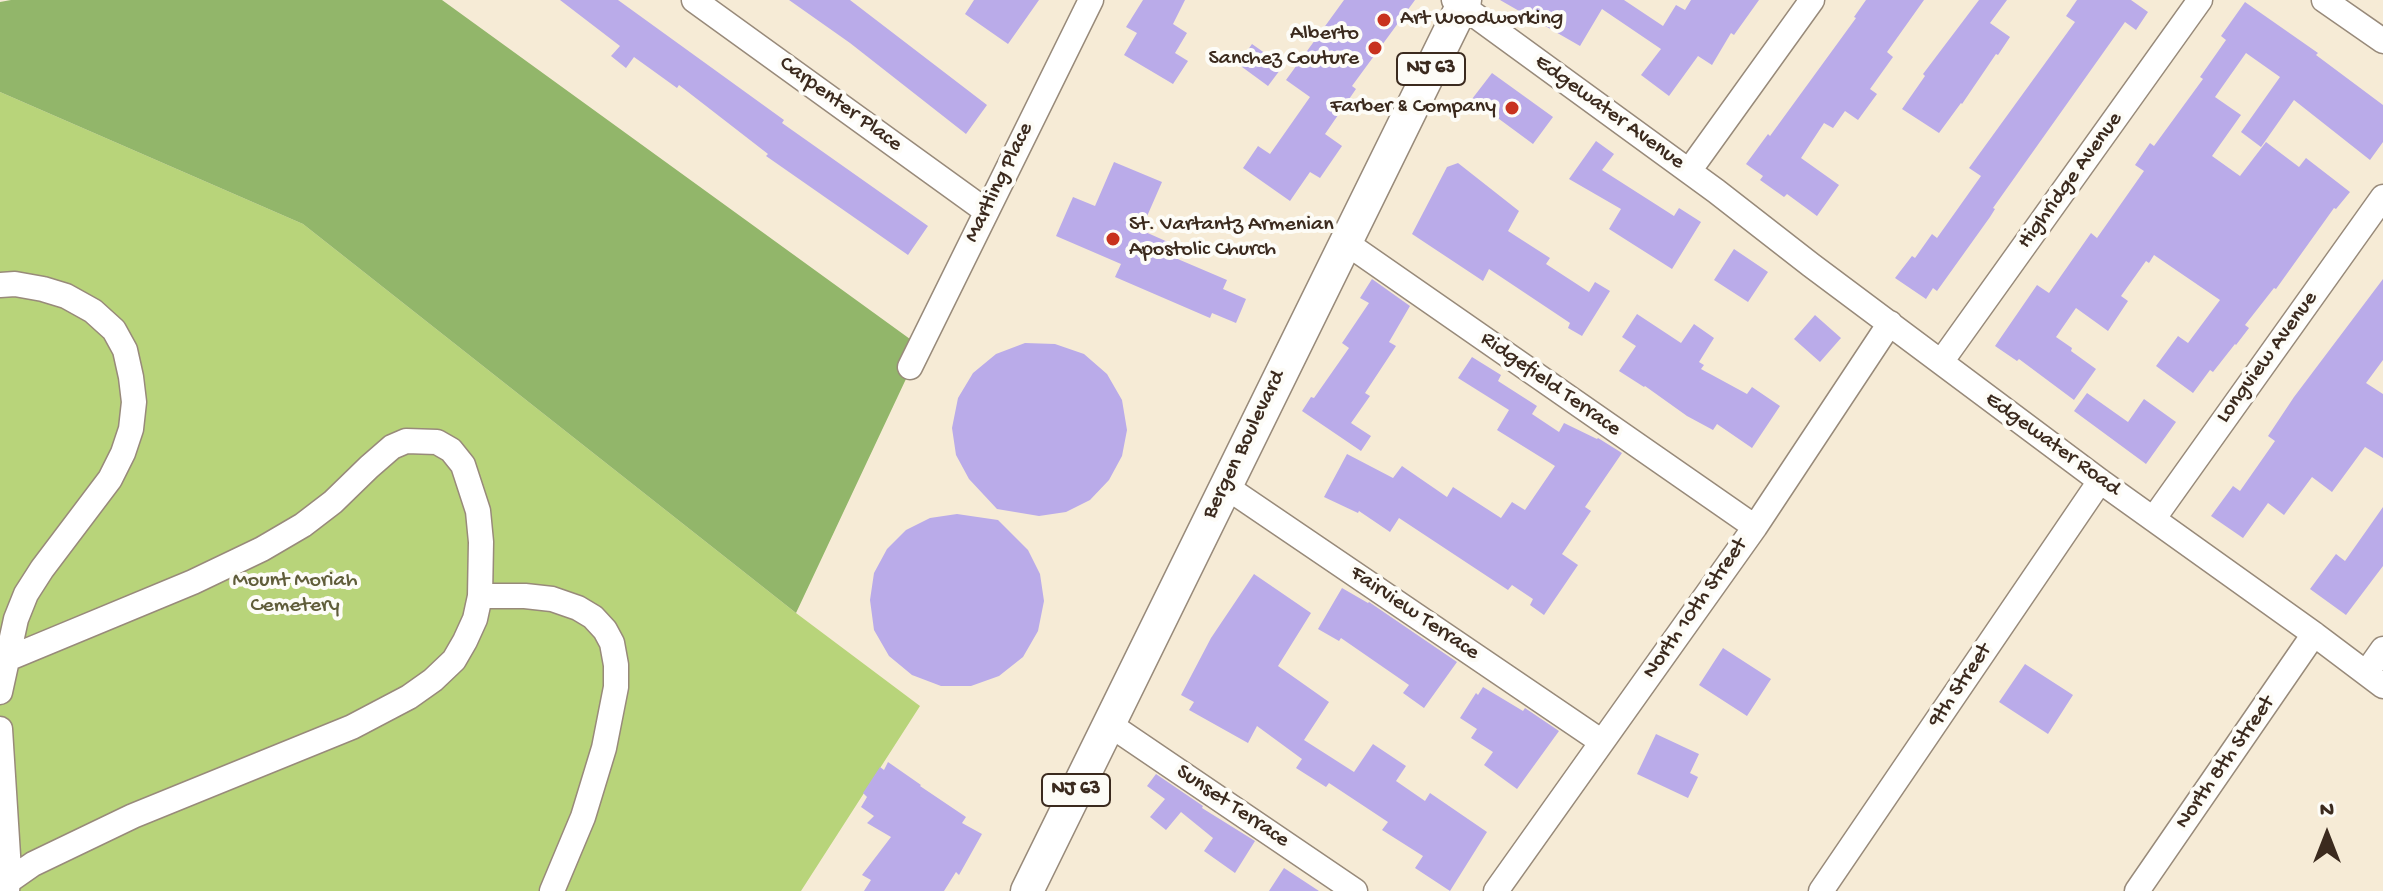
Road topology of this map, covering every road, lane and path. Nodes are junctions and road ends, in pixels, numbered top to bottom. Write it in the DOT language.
graph roads {
  1 [pos="694,0"];
  2 [pos="1091,0"];
  3 [pos="1812,0"];
  4 [pos="2200,0"];
  5 [pos="2324,0"];
  6 [pos="1460,2"];
  7 [pos="2383,41"];
  8 [pos="1689,171"];
  9 [pos="2383,197"];
  10 [pos="1725,198"];
  11 [pos="986,211"];
  12 [pos="1345,242"];
  13 [pos="0,285"];
  14 [pos="1890,323"];
  15 [pos="1941,362"];
  16 [pos="910,367"];
  17 [pos="2100,481"];
  18 [pos="1225,486"];
  19 [pos="2154,518"];
  20 [pos="1755,527"];
  21 [pos="480,596"];
  22 [pos="2314,634"];
  23 [pos="2383,649"];
  24 [pos="3,661"];
  25 [pos="2374,680"];
  26 [pos="0,692"];
  27 [pos="1109,724"];
  28 [pos="0,729"];
  29 [pos="1602,742"];
  30 [pos="5,887"];
  31 [pos="552,891"];
  32 [pos="1027,891"];
  33 [pos="1355,891"];
  34 [pos="1496,891"];
  35 [pos="1821,891"];
  36 [pos="2137,891"];
  1 -- 11 [label="street, Carpenter Place"];
  2 -- 11 [label="street, Martling Place"];
  3 -- 8 [label="street"];
  4 -- 15 [label="street, Highridge Avenue"];
  5 -- 7 [label="street"];
  6 -- 8 [label="street, Edgewater Avenue"];
  6 -- 12 [label="main road, Bergen Boulevard / NJ 63"];
  8 -- 10 [label="street, Edgewater Avenue"];
  9 -- 19 [label="street, Longview Avenue"];
  10 -- 14 [label="street, Edgewater Road"];
  11 -- 16 [label="street, Martling Place"];
  12 -- 18 [label="main road, Bergen Boulevard / NJ 63"];
  12 -- 20 [label="street, Ridgefield Terrace"];
  13 -- 24 [label="street"];
  14 -- 15 [label="street, Edgewater Road"];
  14 -- 20 [label="street, North 10th Street"];
  15 -- 17 [label="street, Edgewater Road"];
  17 -- 19 [label="street, Edgewater Road"];
  17 -- 35 [label="street, 9th Street"];
  18 -- 27 [label="main road, Bergen Boulevard / NJ 63"];
  18 -- 29 [label="street, Fairview Terrace"];
  19 -- 22 [label="street, Edgewater Road"];
  20 -- 29 [label="street, North 10th Street"];
  21 -- 24 [label="street"];
  21 -- 30 [label="street"];
  21 -- 31 [label="street"];
  22 -- 25 [label="street, Edgewater Road"];
  22 -- 36 [label="street, North 8th Street"];
  23 -- 25 [label="street"];
  24 -- 26 [label="street"];
  27 -- 32 [label="main road, Bergen Boulevard / NJ 63"];
  27 -- 33 [label="street, Sunset Terrace"];
  28 -- 30 [label="street"];
  29 -- 34 [label="street, North 10th Street"];
}
